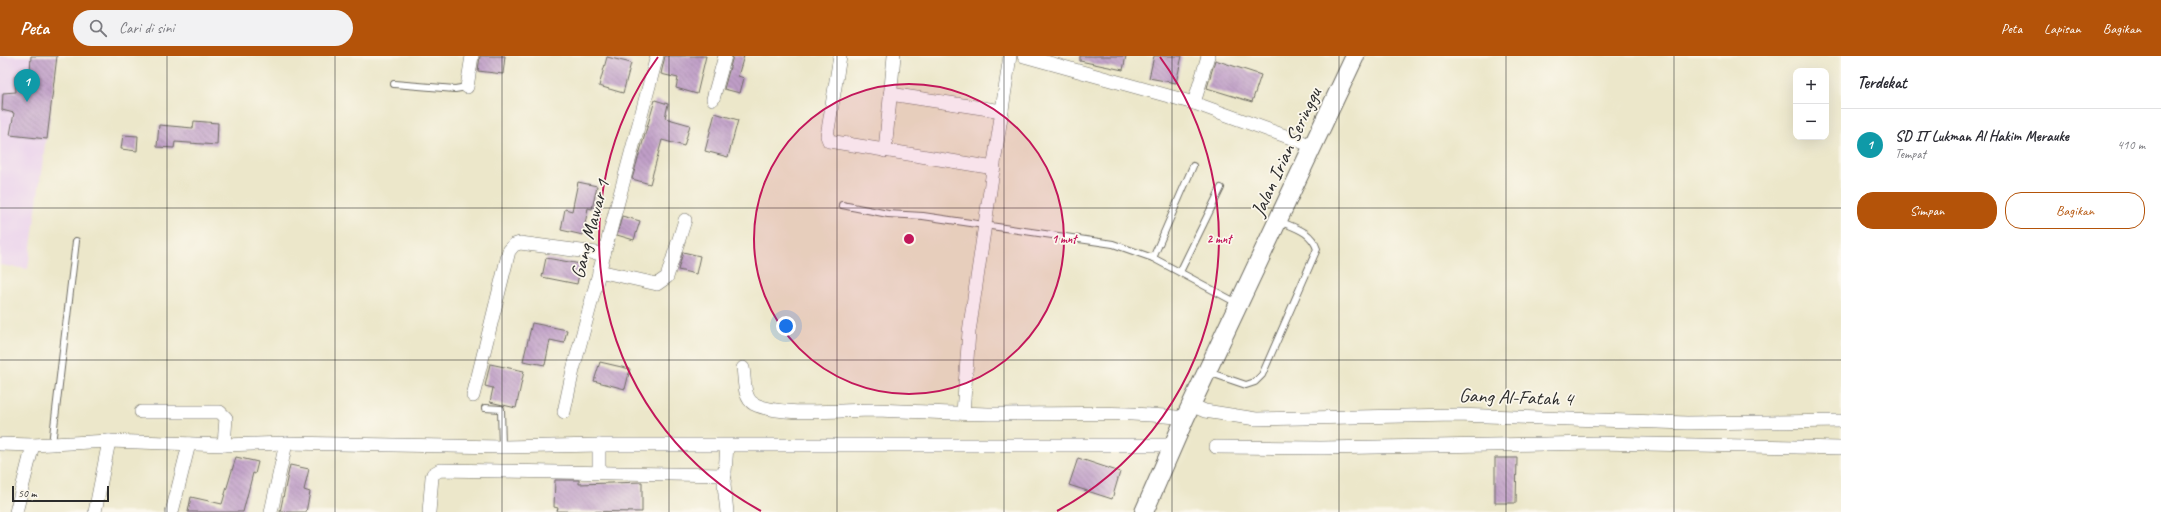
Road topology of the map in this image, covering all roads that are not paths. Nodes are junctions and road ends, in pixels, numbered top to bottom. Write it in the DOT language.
graph roads {
  1 [pos="472,56"];
  2 [pos="657,56"];
  3 [pos="725,56"];
  4 [pos="840,56"];
  5 [pos="894,56"];
  6 [pos="1010,56"];
  7 [pos="1024,56"];
  8 [pos="1208,56"];
  9 [pos="1355,56"];
  10 [pos="394,84"];
  11 [pos="467,86"];
  12 [pos="890,94"];
  13 [pos="713,99"];
  14 [pos="1194,103"];
  15 [pos="1002,111"];
  16 [pos="1313,146"];
  17 [pos="885,151"];
  18 [pos="1193,166"];
  19 [pos="994,168"];
  20 [pos="1221,188"];
  21 [pos="842,206"];
  22 [pos="685,220"];
  23 [pos="1278,220"];
  24 [pos="985,225"];
  25 [pos="76,241"];
  26 [pos="604,254"];
  27 [pos="1153,258"];
  28 [pos="599,271"];
  29 [pos="1180,272"];
  30 [pos="1239,304"];
  31 [pos="743,368"];
  32 [pos="1207,371"];
  33 [pos="473,396"];
  34 [pos="485,408"];
  35 [pos="142,412"];
  36 [pos="564,412"];
  37 [pos="962,413"];
  38 [pos="1841,421"];
  39 [pos="1182,424"];
  40 [pos="109,441"];
  41 [pos="224,442"];
  42 [pos="286,443"];
  43 [pos="502,443"];
  44 [pos="0,444"];
  45 [pos="32,444"];
  46 [pos="52,444"];
  47 [pos="189,444"];
  48 [pos="599,445"];
  49 [pos="727,446"];
  50 [pos="1216,447"];
  51 [pos="1841,448"];
  52 [pos="599,472"];
  53 [pos="725,475"];
  54 [pos="16,512"];
  55 [pos="94,512"];
  56 [pos="172,512"];
  57 [pos="271,512"];
  58 [pos="429,512"];
  59 [pos="727,512"];
  60 [pos="1144,512"];
  1 -- 11 [label="street"];
  2 -- 26 [label="street, Gang Mawar 1"];
  3 -- 13 [label="street"];
  4 -- 17 [label="street"];
  5 -- 12 [label="street"];
  6 -- 15 [label="street"];
  7 -- 14 [label="street"];
  8 -- 14 [label="street"];
  9 -- 16 [label="street, Jalan Irian Seringgu"];
  10 -- 11 [label="lane"];
  12 -- 15 [label="street"];
  12 -- 17 [label="street"];
  14 -- 16 [label="street"];
  15 -- 19 [label="street"];
  16 -- 23 [label="street, Jalan Irian Seringgu"];
  17 -- 19 [label="street"];
  18 -- 27 [label="lane"];
  19 -- 24 [label="street"];
  20 -- 29 [label="lane"];
  21 -- 24 [label="lane"];
  22 -- 28 [label="street"];
  23 -- 30 [label="street, Jalan Irian Seringgu"];
  23 -- 32 [label="lane"];
  24 -- 27 [label="lane"];
  24 -- 37 [label="street"];
  25 -- 46 [label="lane"];
  26 -- 28 [label="street, Gang Mawar 1"];
  26 -- 33 [label="street"];
  27 -- 29 [label="lane"];
  28 -- 36 [label="street, Gang Mawar 1"];
  29 -- 30 [label="lane"];
  30 -- 32 [label="street, Jalan Irian Seringgu"];
  31 -- 37 [label="street"];
  32 -- 39 [label="street, Jalan Irian Seringgu"];
  34 -- 43 [label="lane"];
  35 -- 41 [label="street"];
  37 -- 39 [label="street"];
  38 -- 39 [label="street, Gang Al-Fatah 4"];
  39 -- 49 [label="street"];
  39 -- 60 [label="street, Jalan Irian Seringgu"];
  40 -- 46 [label="street"];
  40 -- 47 [label="street"];
  40 -- 55 [label="street"];
  41 -- 42 [label="street"];
  41 -- 47 [label="street"];
  42 -- 43 [label="street"];
  42 -- 57 [label="street"];
  43 -- 48 [label="street"];
  44 -- 45 [label="street"];
  45 -- 46 [label="street"];
  45 -- 54 [label="street"];
  47 -- 56 [label="street"];
  48 -- 49 [label="street"];
  48 -- 52 [label="street"];
  49 -- 53 [label="street"];
  50 -- 51 [label="street"];
  52 -- 53 [label="street"];
  52 -- 58 [label="street"];
  53 -- 59 [label="street"];
}
